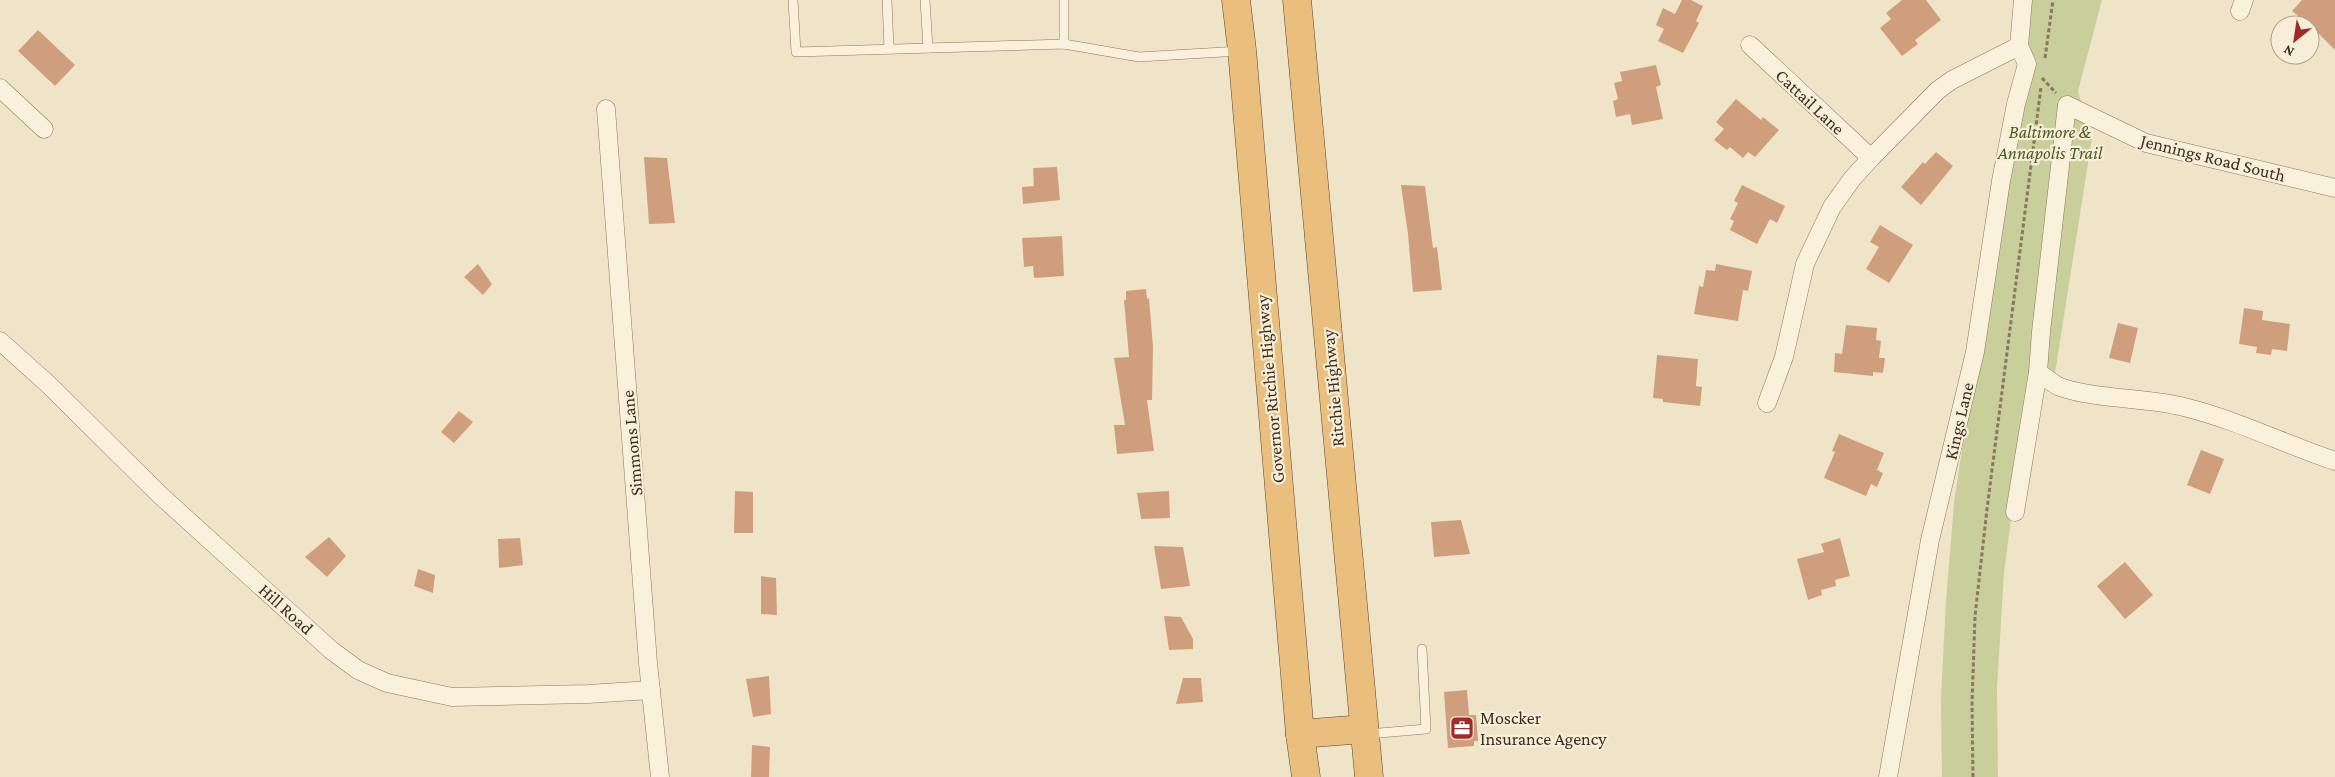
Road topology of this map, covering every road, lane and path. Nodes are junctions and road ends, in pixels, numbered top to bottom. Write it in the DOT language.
graph roads {
  1 [pos="793,0"];
  2 [pos="887,0"];
  3 [pos="925,0"];
  4 [pos="1064,0"];
  5 [pos="1236,0"];
  6 [pos="1297,0"];
  7 [pos="2023,0"];
  8 [pos="2053,0"];
  9 [pos="1064,44"];
  10 [pos="1750,45"];
  11 [pos="2018,46"];
  12 [pos="928,48"];
  13 [pos="889,49"];
  14 [pos="1242,50"];
  15 [pos="2045,59"];
  16 [pos="2026,64"];
  17 [pos="2044,68"];
  18 [pos="2042,78"];
  19 [pos="0,88"];
  20 [pos="2067,104"];
  21 [pos="606,108"];
  22 [pos="44,129"];
  23 [pos="1871,158"];
  24 [pos="2335,188"];
  25 [pos="0,341"];
  26 [pos="2038,372"];
  27 [pos="1766,403"];
  28 [pos="2335,461"];
  29 [pos="2015,512"];
  30 [pos="1422,649"];
  31 [pos="651,690"];
  32 [pos="1365,732"];
  33 [pos="1300,734"];
  34 [pos="660,777"];
  35 [pos="1306,777"];
  36 [pos="1369,777"];
  37 [pos="1888,777"];
  38 [pos="1973,777"];
  1 -- 13 [label="lane"];
  2 -- 13 [label="lane"];
  3 -- 12 [label="lane"];
  4 -- 9 [label="lane"];
  5 -- 14 [label="highway, Governor Ritchie Highway"];
  6 -- 32 [label="highway, Ritchie Highway"];
  7 -- 11 [label="street"];
  8 -- 15 [label="path"];
  9 -- 12 [label="lane"];
  9 -- 14 [label="lane"];
  10 -- 23 [label="street, Cattail Lane"];
  11 -- 16 [label="street"];
  11 -- 23 [label="street"];
  12 -- 13 [label="lane"];
  14 -- 33 [label="highway, Governor Ritchie Highway"];
  16 -- 18 [label="path"];
  16 -- 37 [label="street, Kings Lane"];
  17 -- 18 [label="path"];
  18 -- 20 [label="path"];
  18 -- 38 [label="path"];
  19 -- 22 [label="street"];
  20 -- 24 [label="street, Jennings Road South"];
  20 -- 26 [label="street"];
  21 -- 31 [label="street, Simmons Lane"];
  23 -- 27 [label="street"];
  25 -- 31 [label="street, Hill Road"];
  26 -- 28 [label="street"];
  26 -- 29 [label="street"];
  30 -- 32 [label="lane"];
  31 -- 34 [label="street, Simmons Lane"];
  32 -- 33 [label="highway"];
  32 -- 36 [label="highway, Ritchie Highway"];
  33 -- 35 [label="highway, Governor Ritchie Highway"];
}
